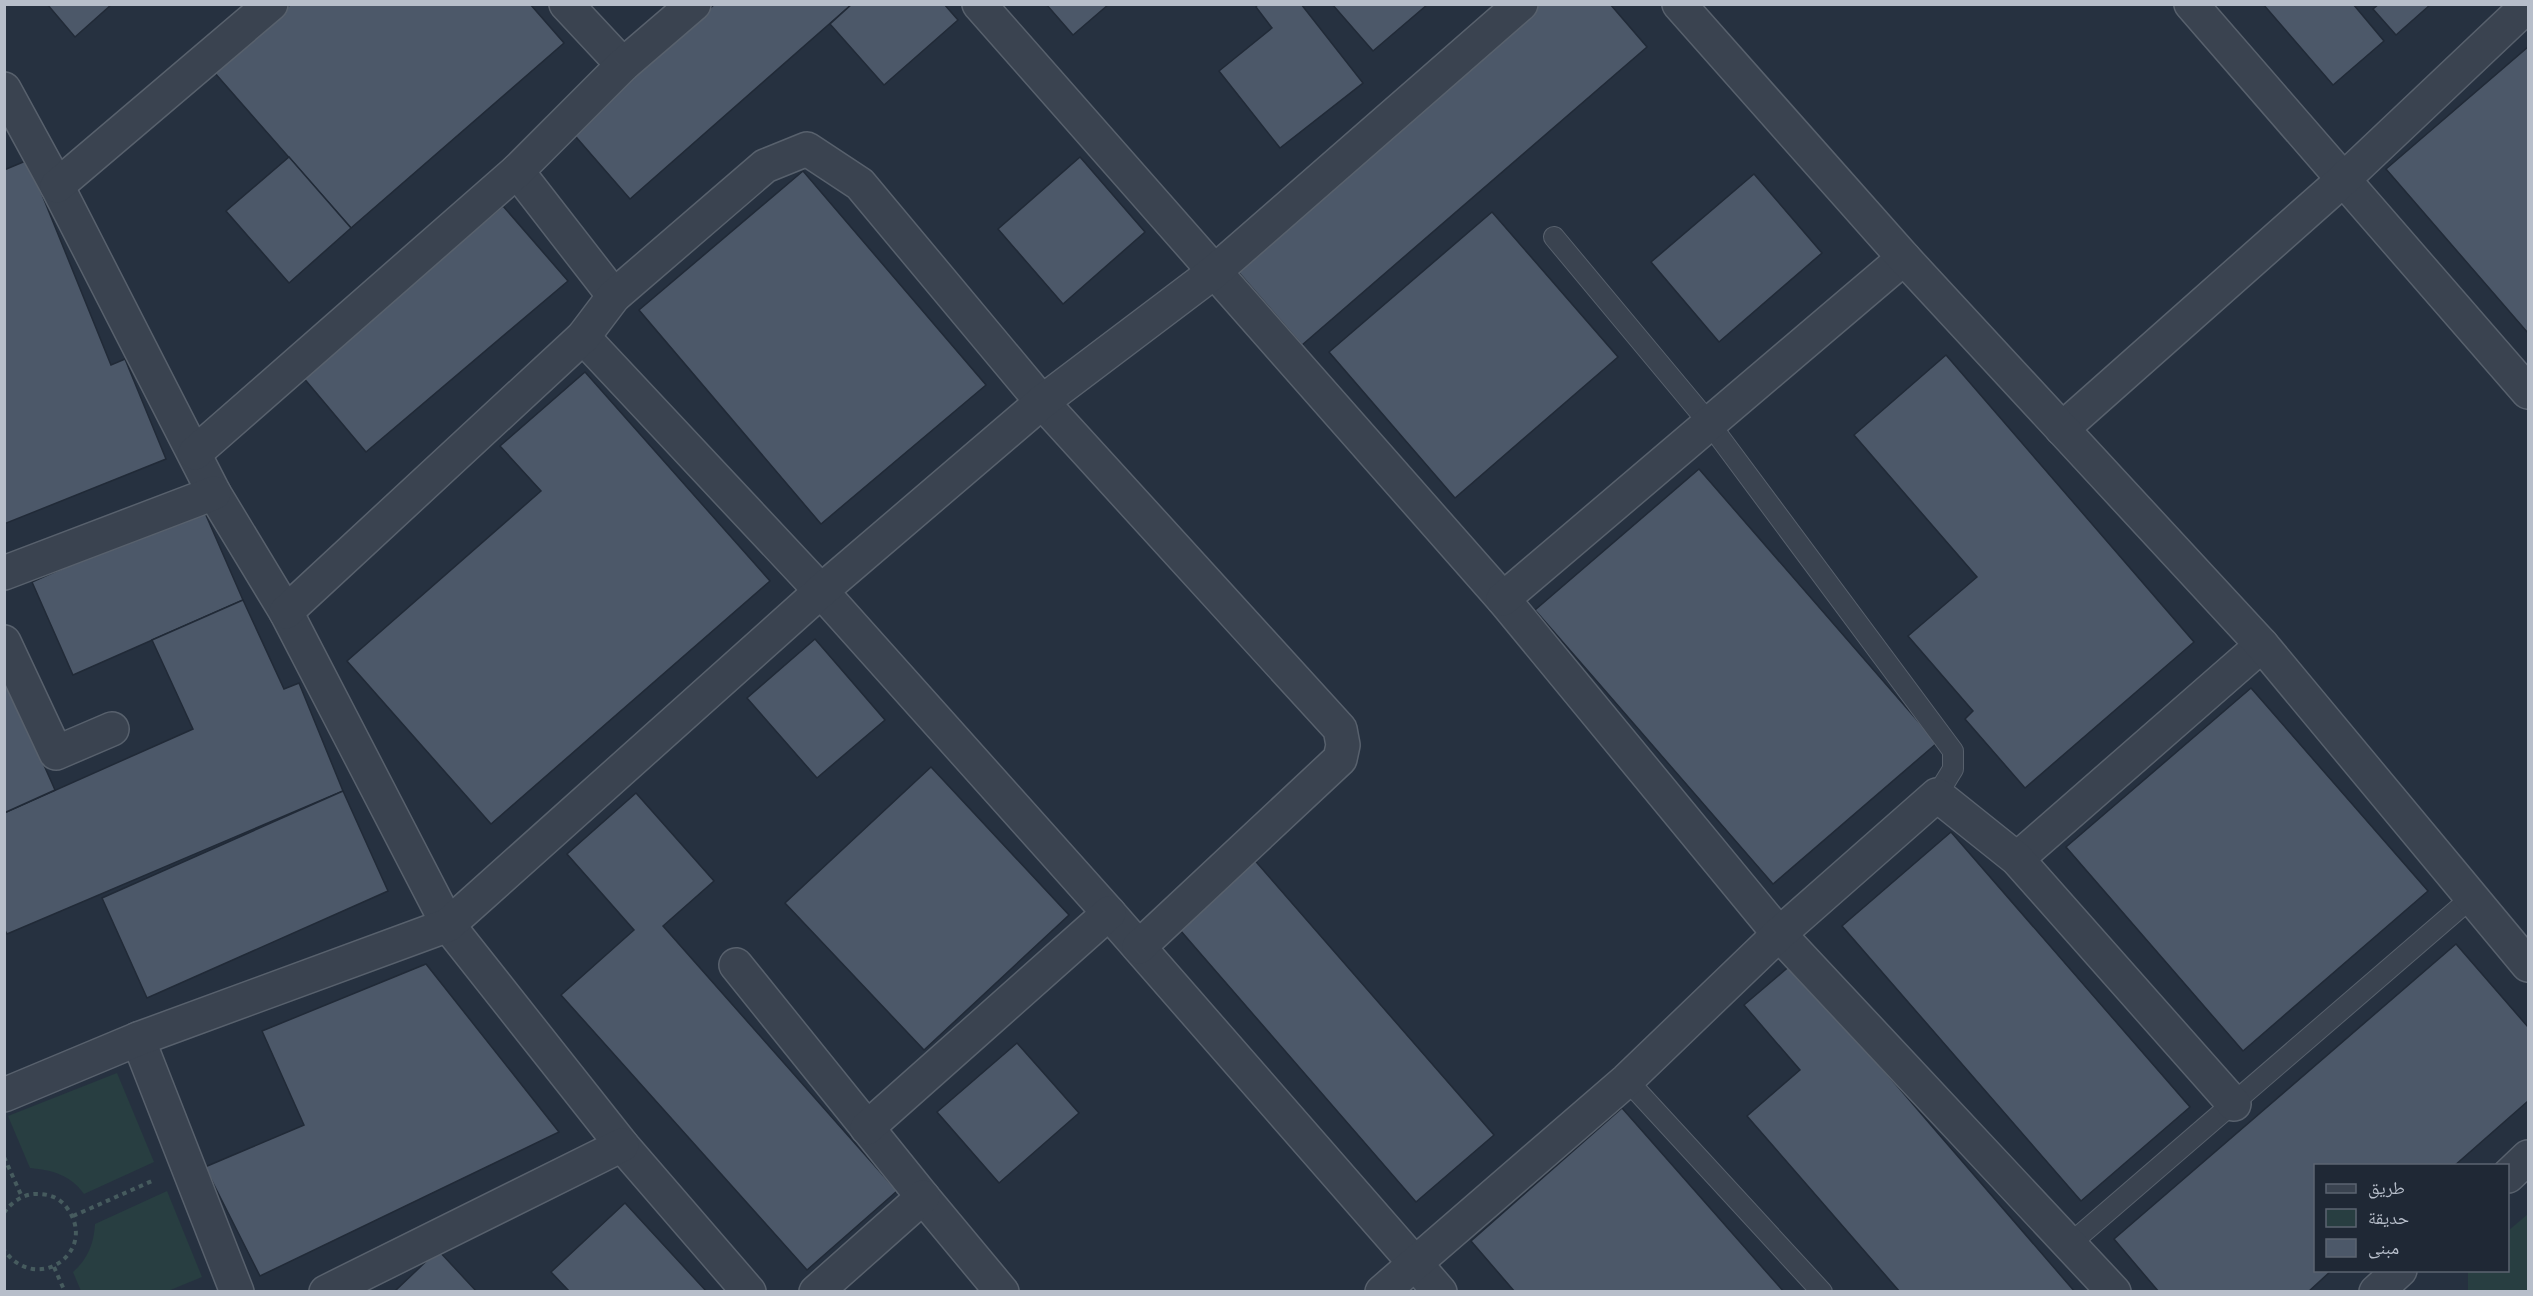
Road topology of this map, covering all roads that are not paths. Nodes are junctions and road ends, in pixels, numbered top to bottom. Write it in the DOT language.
graph roads {
  1 [pos="271,4"];
  2 [pos="566,4"];
  3 [pos="694,4"];
  4 [pos="980,4"];
  5 [pos="1521,4"];
  6 [pos="1679,4"];
  7 [pos="2191,4"];
  8 [pos="2529,4"];
  9 [pos="623,65"];
  10 [pos="4,89"];
  11 [pos="517,171"];
  12 [pos="2344,179"];
  13 [pos="57,186"];
  14 [pos="1554,237"];
  15 [pos="1904,258"];
  16 [pos="1214,272"];
  17 [pos="614,296"];
  18 [pos="583,337"];
  19 [pos="2529,392"];
  20 [pos="1042,402"];
  21 [pos="1709,423"];
  22 [pos="2062,429"];
  23 [pos="195,453"];
  24 [pos="214,493"];
  25 [pos="4,573"];
  26 [pos="821,591"];
  27 [pos="1503,599"];
  28 [pos="286,612"];
  29 [pos="4,642"];
  30 [pos="2262,645"];
  31 [pos="112,729"];
  32 [pos="1937,795"];
  33 [pos="2017,859"];
  34 [pos="2471,898"];
  35 [pos="1109,913"];
  36 [pos="448,925"];
  37 [pos="1779,934"];
  38 [pos="1139,947"];
  39 [pos="736,965"];
  40 [pos="2529,965"];
  41 [pos="138,1039"];
  42 [pos="1627,1080"];
  43 [pos="4,1095"];
  44 [pos="2234,1104"];
  45 [pos="867,1128"];
  46 [pos="622,1145"];
  47 [pos="2529,1157"];
  48 [pos="2509,1175"];
  49 [pos="923,1197"];
  50 [pos="2071,1243"];
  51 [pos="1413,1263"];
  52 [pos="2398,1272"];
  53 [pos="237,1292"];
  54 [pos="326,1292"];
  55 [pos="749,1292"];
  56 [pos="816,1292"];
  57 [pos="1002,1292"];
  58 [pos="1382,1292"];
  59 [pos="1440,1292"];
  60 [pos="1822,1292"];
  61 [pos="2114,1292"];
  62 [pos="2376,1292"];
  1 -- 13 [label="street"];
  2 -- 9 [label="street"];
  3 -- 9 [label="street"];
  4 -- 16 [label="street"];
  5 -- 16 [label="street"];
  6 -- 15 [label="street"];
  7 -- 12 [label="street"];
  8 -- 12 [label="street"];
  9 -- 11 [label="street"];
  10 -- 13 [label="street"];
  11 -- 17 [label="street"];
  11 -- 23 [label="street"];
  12 -- 19 [label="street"];
  12 -- 22 [label="street"];
  13 -- 23 [label="street"];
  14 -- 21 [label="lane"];
  15 -- 21 [label="street"];
  15 -- 22 [label="street"];
  16 -- 20 [label="street"];
  16 -- 27 [label="street"];
  17 -- 18 [label="street"];
  17 -- 20 [label="street"];
  18 -- 26 [label="street"];
  18 -- 28 [label="street"];
  20 -- 26 [label="street"];
  20 -- 38 [label="street"];
  21 -- 27 [label="street"];
  21 -- 32 [label="lane"];
  22 -- 30 [label="street"];
  23 -- 24 [label="street"];
  24 -- 25 [label="street"];
  24 -- 28 [label="street"];
  26 -- 35 [label="street"];
  26 -- 36 [label="street"];
  27 -- 37 [label="street"];
  28 -- 36 [label="street"];
  29 -- 31 [label="street"];
  30 -- 33 [label="street"];
  30 -- 34 [label="street"];
  32 -- 33 [label="street"];
  32 -- 37 [label="street"];
  33 -- 44 [label="street"];
  34 -- 40 [label="street"];
  34 -- 44 [label="lane"];
  35 -- 38 [label="street"];
  35 -- 45 [label="street"];
  36 -- 41 [label="street"];
  36 -- 46 [label="street"];
  37 -- 42 [label="street"];
  37 -- 50 [label="street"];
  38 -- 51 [label="street"];
  39 -- 45 [label="street"];
  41 -- 43 [label="street"];
  41 -- 53 [label="street"];
  42 -- 51 [label="street"];
  42 -- 60 [label="lane"];
  44 -- 50 [label="lane"];
  45 -- 49 [label="street"];
  46 -- 54 [label="street"];
  46 -- 55 [label="street"];
  47 -- 48 [label="street"];
  49 -- 56 [label="street"];
  49 -- 57 [label="street"];
  50 -- 61 [label="street"];
  51 -- 58 [label="street"];
  51 -- 59 [label="street"];
  52 -- 62 [label="street"];
}
